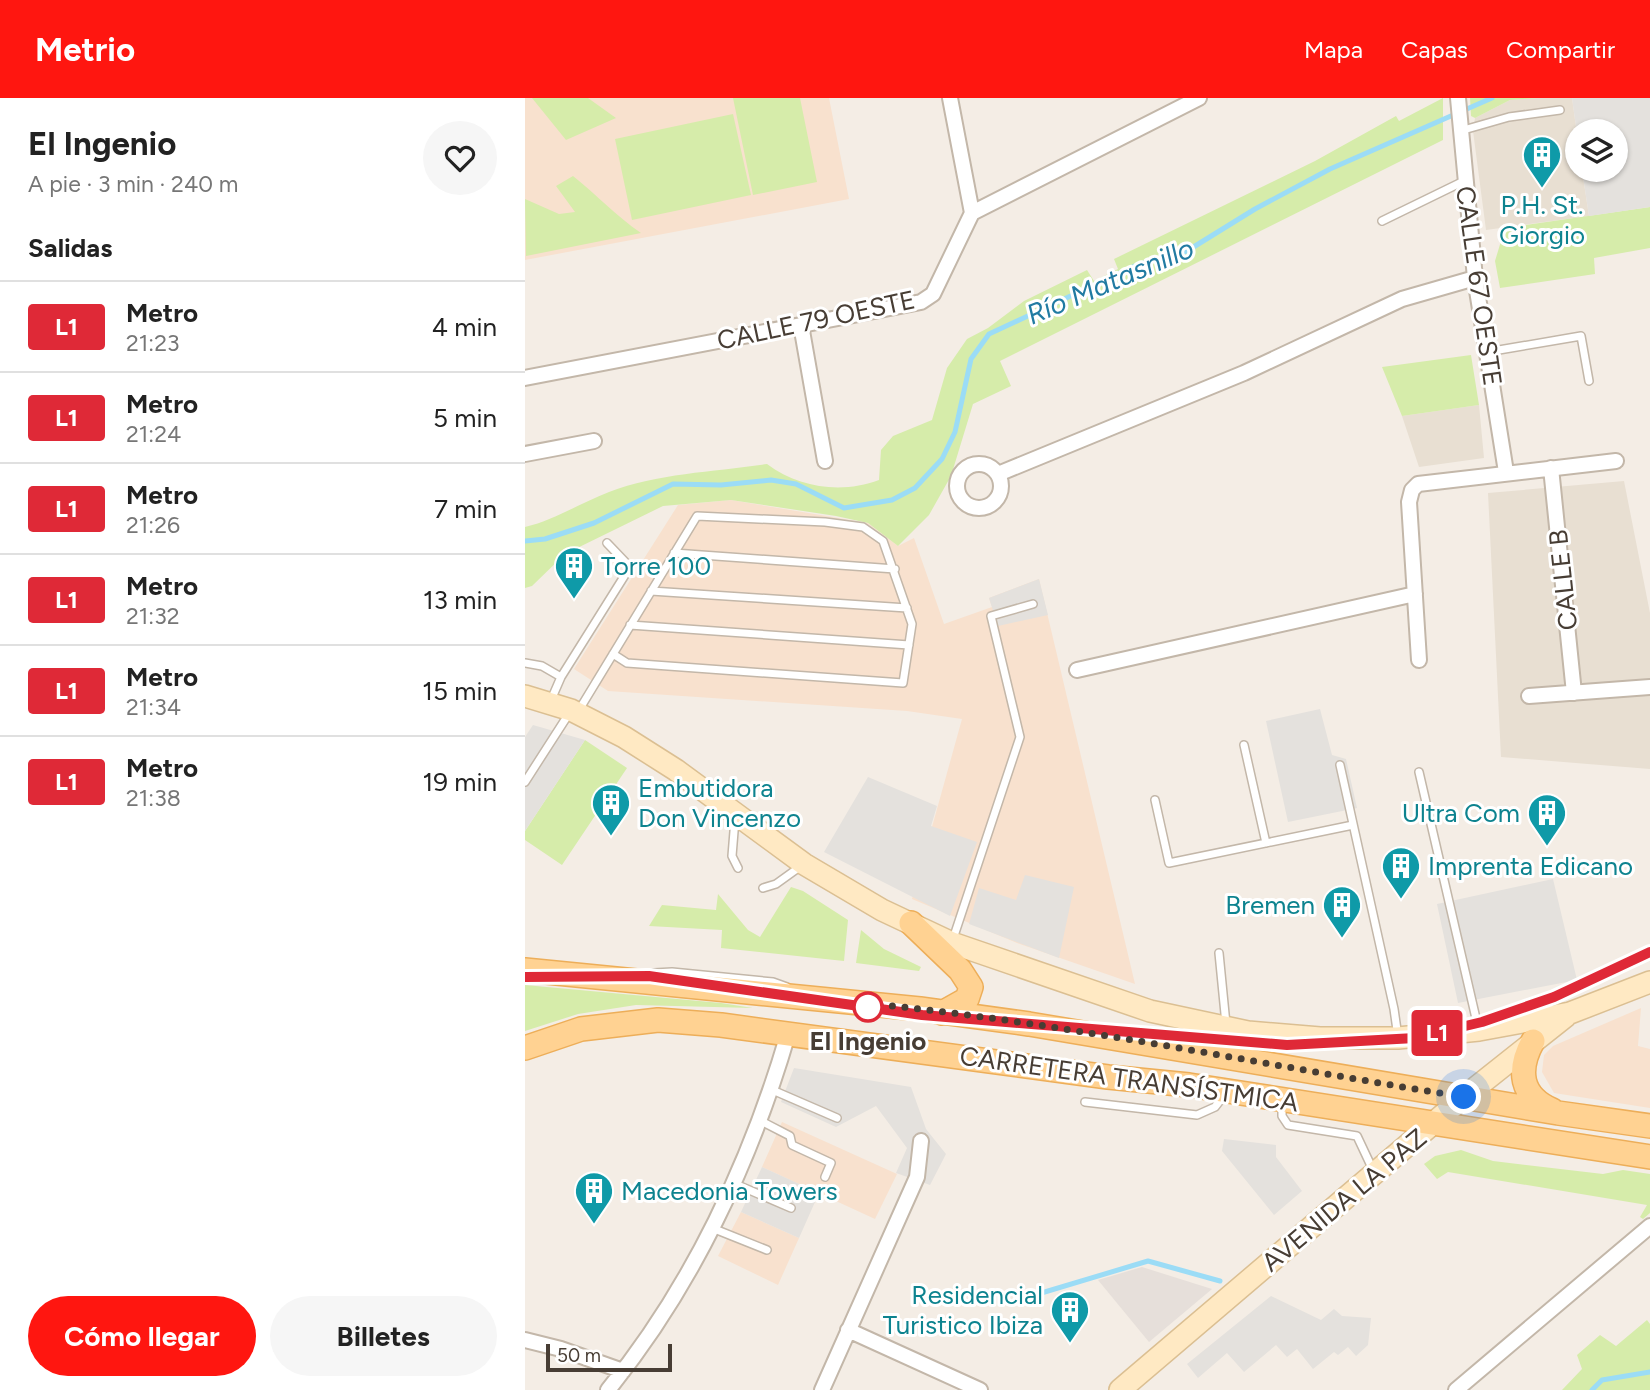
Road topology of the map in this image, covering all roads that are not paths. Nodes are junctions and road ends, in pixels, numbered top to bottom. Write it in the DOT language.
graph roads {
  1 [pos="950,98"];
  2 [pos="1199,98"];
  3 [pos="1458,98"];
  4 [pos="1560,110"];
  5 [pos="1459,128"];
  6 [pos="1464,181"];
  7 [pos="972,213"];
  8 [pos="1382,221"];
  9 [pos="1475,278"];
  10 [pos="801,325"];
  11 [pos="1487,352"];
  12 [pos="525,378"];
  13 [pos="1589,381"];
  14 [pos="594,440"];
  15 [pos="525,454"];
  16 [pos="825,461"];
  17 [pos="1616,461"];
  18 [pos="1551,468"];
  19 [pos="1506,472"];
  20 [pos="997,474"];
  21 [pos="607,543"];
  22 [pos="674,553"];
  23 [pos="895,569"];
  24 [pos="651,591"];
  25 [pos="1415,594"];
  26 [pos="1033,604"];
  27 [pos="907,608"];
  28 [pos="631,625"];
  29 [pos="909,645"];
  30 [pos="613,654"];
  31 [pos="1419,660"];
  32 [pos="525,663"];
  33 [pos="1077,670"];
  34 [pos="561,677"];
  35 [pos="1650,688"];
  36 [pos="1574,693"];
  37 [pos="525,696"];
  38 [pos="1529,696"];
  39 [pos="549,704"];
  40 [pos="574,712"];
  41 [pos="1244,745"];
  42 [pos="1340,765"];
  43 [pos="1419,772"];
  44 [pos="525,782"];
  45 [pos="1155,800"];
  46 [pos="736,815"];
  47 [pos="1353,825"];
  48 [pos="1266,843"];
  49 [pos="804,864"];
  50 [pos="738,868"];
  51 [pos="763,888"];
  52 [pos="911,923"];
  53 [pos="952,943"];
  54 [pos="1219,953"];
  55 [pos="525,970"];
  56 [pos="1650,982"];
  57 [pos="942,1013"];
  58 [pos="1570,1013"];
  59 [pos="1226,1028"];
  60 [pos="1479,1030"];
  61 [pos="788,1034"];
  62 [pos="1398,1038"];
  63 [pos="1533,1041"];
  64 [pos="525,1048"];
  65 [pos="770,1089"];
  66 [pos="1227,1090"];
  67 [pos="1464,1097"];
  68 [pos="1282,1099"];
  69 [pos="1085,1102"];
  70 [pos="1558,1113"];
  71 [pos="837,1118"];
  72 [pos="758,1119"];
  73 [pos="1436,1123"];
  74 [pos="1650,1126"];
  75 [pos="921,1141"];
  76 [pos="1650,1157"];
  77 [pos="1376,1173"];
  78 [pos="825,1177"];
  79 [pos="732,1182"];
  80 [pos="791,1208"];
  81 [pos="1650,1226"];
  82 [pos="712,1228"];
  83 [pos="767,1250"];
  84 [pos="848,1330"];
  85 [pos="525,1340"];
  86 [pos="623,1371"];
  87 [pos="608,1390"];
  88 [pos="822,1390"];
  89 [pos="980,1390"];
  90 [pos="1120,1390"];
  91 [pos="1456,1390"];
  1 -- 7 [label="street"];
  2 -- 7 [label="street"];
  3 -- 5 [label="street, CALLE 67 OESTE"];
  4 -- 5 [label="lane"];
  5 -- 6 [label="street, CALLE 67 OESTE"];
  6 -- 8 [label="lane"];
  6 -- 9 [label="street, CALLE 67 OESTE"];
  7 -- 10 [label="street, CALLE 79 OESTE"];
  9 -- 11 [label="street, CALLE 67 OESTE"];
  9 -- 20 [label="street"];
  10 -- 12 [label="street, CALLE 79 OESTE"];
  10 -- 16 [label="street"];
  11 -- 13 [label="lane"];
  11 -- 19 [label="street, CALLE 67 OESTE"];
  14 -- 15 [label="street"];
  17 -- 18 [label="street"];
  18 -- 19 [label="street"];
  18 -- 36 [label="street, CALLE B"];
  19 -- 25 [label="street"];
  21 -- 34 [label="lane"];
  22 -- 23 [label="lane"];
  22 -- 23 [label="lane"];
  22 -- 24 [label="lane"];
  23 -- 27 [label="lane"];
  24 -- 27 [label="lane"];
  24 -- 28 [label="lane"];
  25 -- 31 [label="street"];
  25 -- 33 [label="street"];
  26 -- 53 [label="lane"];
  27 -- 29 [label="lane"];
  28 -- 29 [label="lane"];
  28 -- 30 [label="lane"];
  29 -- 30 [label="lane"];
  30 -- 40 [label="lane"];
  32 -- 34 [label="lane"];
  34 -- 39 [label="lane"];
  35 -- 36 [label="street"];
  36 -- 38 [label="street"];
  37 -- 39 [label="main road"];
  39 -- 40 [label="main road"];
  40 -- 44 [label="lane"];
  40 -- 46 [label="main road"];
  41 -- 48 [label="lane"];
  42 -- 47 [label="lane"];
  43 -- 60 [label="lane"];
  45 -- 48 [label="lane"];
  46 -- 49 [label="main road"];
  46 -- 50 [label="lane"];
  47 -- 48 [label="lane"];
  47 -- 62 [label="lane"];
  49 -- 51 [label="lane"];
  49 -- 52 [label="main road"];
  52 -- 53 [label="main road"];
  52 -- 57 [label="main road"];
  53 -- 59 [label="main road"];
  54 -- 59 [label="lane"];
  55 -- 57 [label="main road, CARRETERA TRANSÍSTMICA"];
  56 -- 58 [label="main road"];
  57 -- 67 [label="main road, CARRETERA TRANSÍSTMICA"];
  58 -- 60 [label="main road"];
  58 -- 63 [label="main road, AVENIDA LA PAZ"];
  59 -- 62 [label="main road"];
  60 -- 62 [label="main road"];
  61 -- 64 [label="main road, CARRETERA TRANSÍSTMICA"];
  61 -- 65 [label="street"];
  61 -- 66 [label="main road, CARRETERA TRANSÍSTMICA"];
  63 -- 67 [label="main road, AVENIDA LA PAZ"];
  63 -- 70 [label="main road"];
  65 -- 71 [label="lane"];
  65 -- 72 [label="street"];
  66 -- 68 [label="main road, CARRETERA TRANSÍSTMICA"];
  66 -- 69 [label="lane"];
  67 -- 70 [label="main road, CARRETERA TRANSÍSTMICA"];
  67 -- 73 [label="main road, AVENIDA LA PAZ"];
  68 -- 73 [label="main road, CARRETERA TRANSÍSTMICA"];
  68 -- 77 [label="lane"];
  70 -- 74 [label="main road, CARRETERA TRANSÍSTMICA"];
  72 -- 78 [label="lane"];
  72 -- 79 [label="street"];
  73 -- 76 [label="main road, CARRETERA TRANSÍSTMICA"];
  73 -- 77 [label="main road, AVENIDA LA PAZ"];
  75 -- 84 [label="street"];
  77 -- 90 [label="main road, AVENIDA LA PAZ"];
  79 -- 80 [label="lane"];
  79 -- 82 [label="street"];
  81 -- 91 [label="street"];
  82 -- 83 [label="lane"];
  82 -- 86 [label="street"];
  84 -- 88 [label="street"];
  84 -- 89 [label="street"];
  85 -- 86 [label="street"];
  86 -- 87 [label="street"];
}
